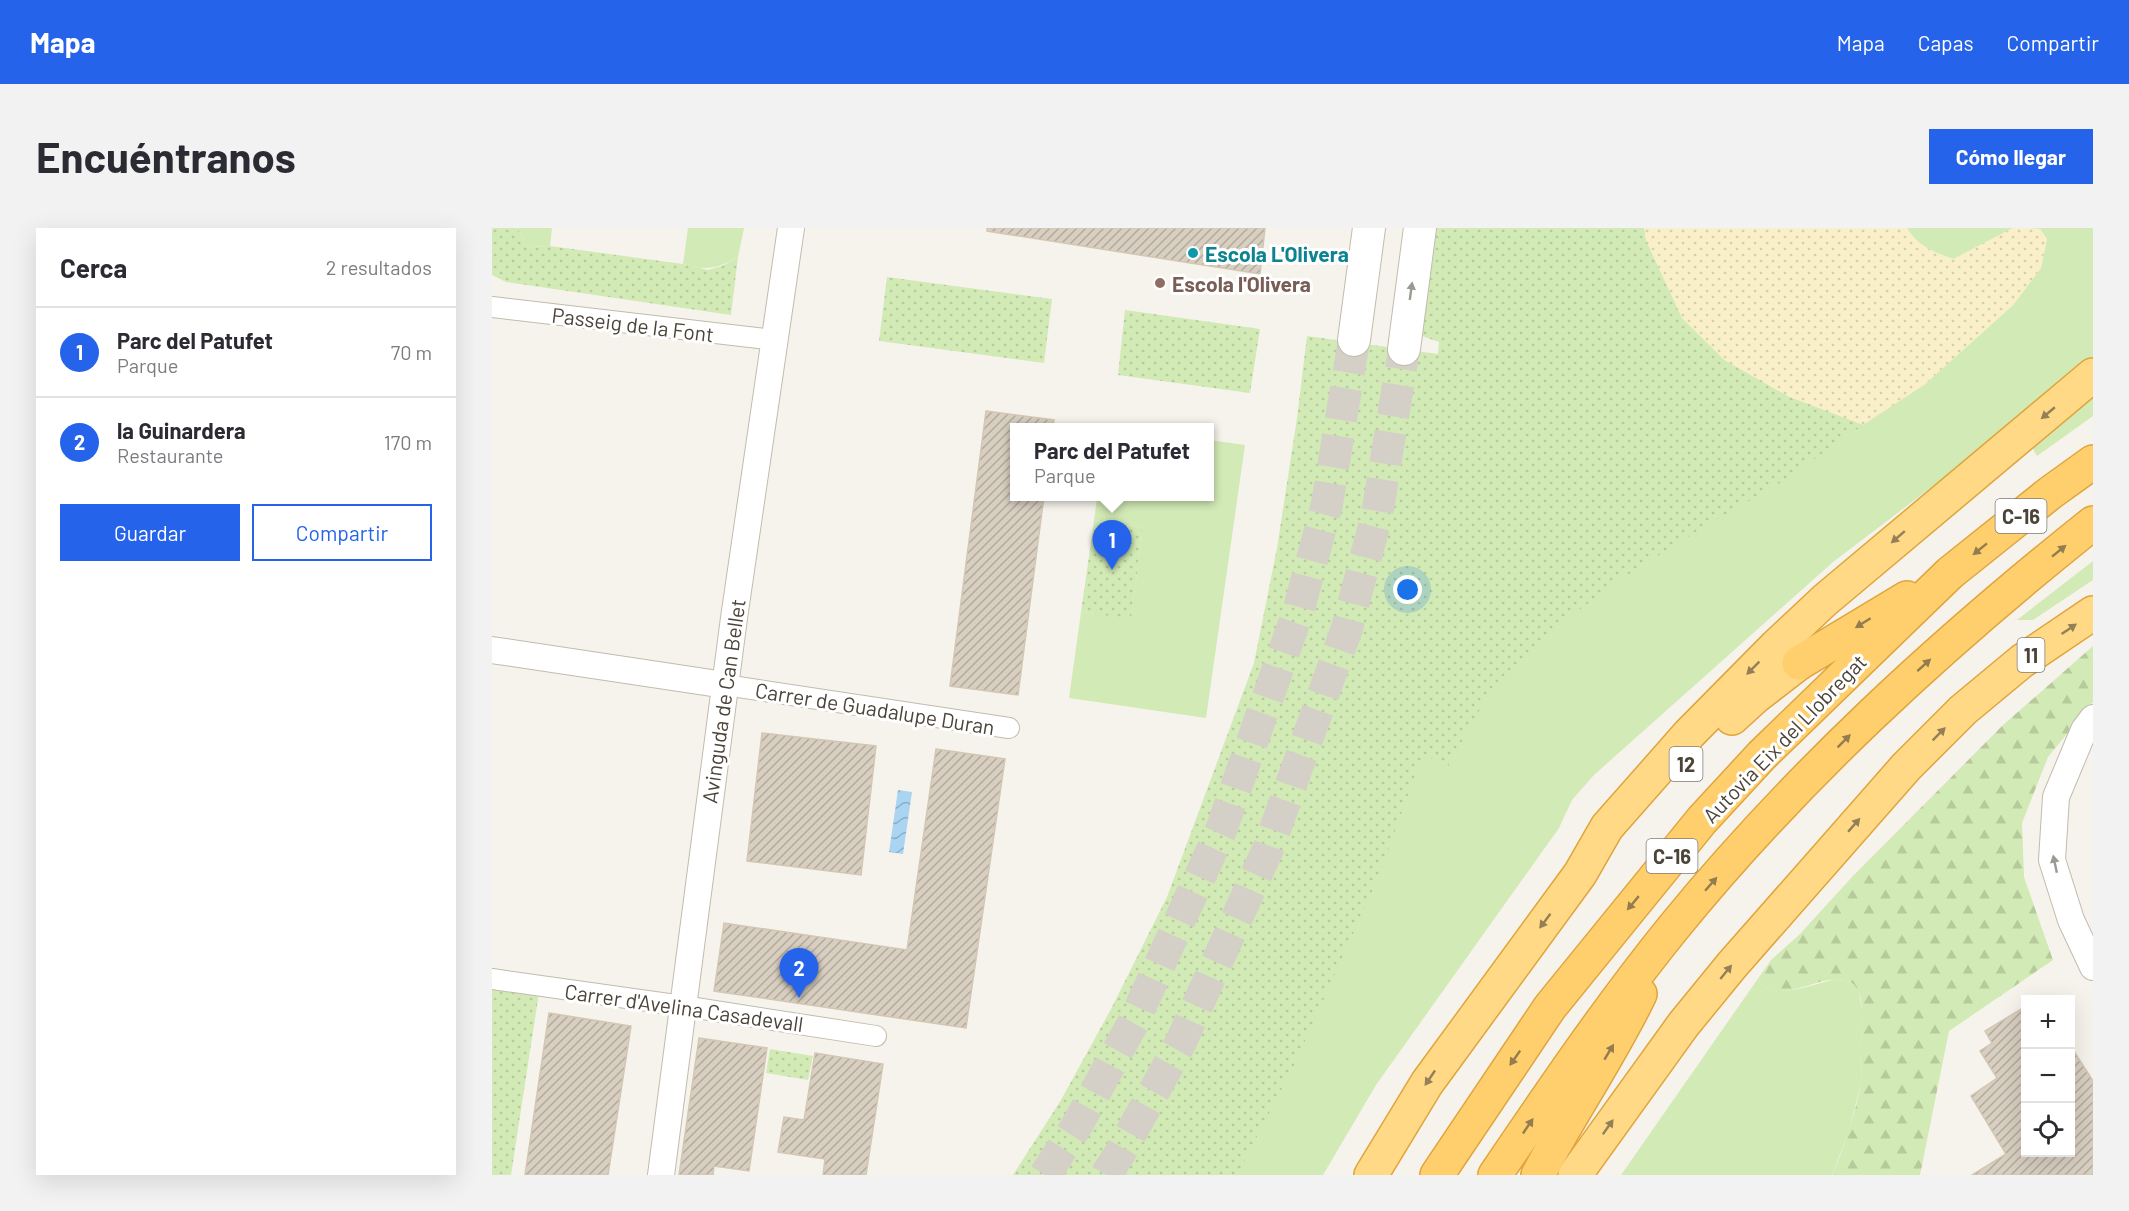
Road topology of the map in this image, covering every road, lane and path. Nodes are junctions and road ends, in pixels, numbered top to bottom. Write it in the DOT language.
graph roads {
  1 [pos="792,228"];
  2 [pos="1369,228"];
  3 [pos="1420,228"];
  4 [pos="492,307"];
  5 [pos="775,340"];
  6 [pos="1354,340"];
  7 [pos="1404,349"];
  8 [pos="2093,375"];
  9 [pos="2093,462"];
  10 [pos="2093,523"];
  11 [pos="1950,573"];
  12 [pos="2093,613"];
  13 [pos="492,650"];
  14 [pos="725,685"];
  15 [pos="2093,718"];
  16 [pos="1009,728"];
  17 [pos="1580,874"];
  18 [pos="1673,928"];
  19 [pos="2093,967"];
  20 [pos="492,978"];
  21 [pos="683,1006"];
  22 [pos="876,1036"];
  23 [pos="661,1175"];
  24 [pos="1371,1175"];
  25 [pos="1437,1175"];
  26 [pos="1495,1175"];
  27 [pos="1538,1175"];
  28 [pos="1575,1175"];
  1 -- 5 [label="street, Avinguda de Can Bellet"];
  2 -- 6 [label="street"];
  7 -- 3 [label="street, one-way"];
  4 -- 5 [label="street, Passeig de la Font"];
  5 -- 14 [label="street, Avinguda de Can Bellet"];
  8 -- 17 [label="highway, one-way"];
  9 -- 11 [label="highway, Autovia Eix del Llobregat / C-16, one-way"];
  18 -- 10 [label="highway, C-16, one-way"];
  11 -- 17 [label="highway, 12, one-way"];
  11 -- 25 [label="highway, Autovia Eix del Llobregat / C-16, one-way"];
  28 -- 12 [label="highway, 11, one-way"];
  13 -- 14 [label="street, Carrer de Guadalupe Duran"];
  14 -- 16 [label="street, Carrer de Guadalupe Duran"];
  14 -- 21 [label="street, Avinguda de Can Bellet"];
  19 -- 15 [label="street, one-way"];
  17 -- 24 [label="highway, one-way"];
  26 -- 18 [label="highway, C-16, one-way"];
  27 -- 18 [label="highway, one-way"];
  20 -- 21 [label="street, Carrer d'Avelina Casadevall"];
  21 -- 22 [label="street, Carrer d'Avelina Casadevall"];
  21 -- 23 [label="street, Avinguda de Can Bellet"];
}
